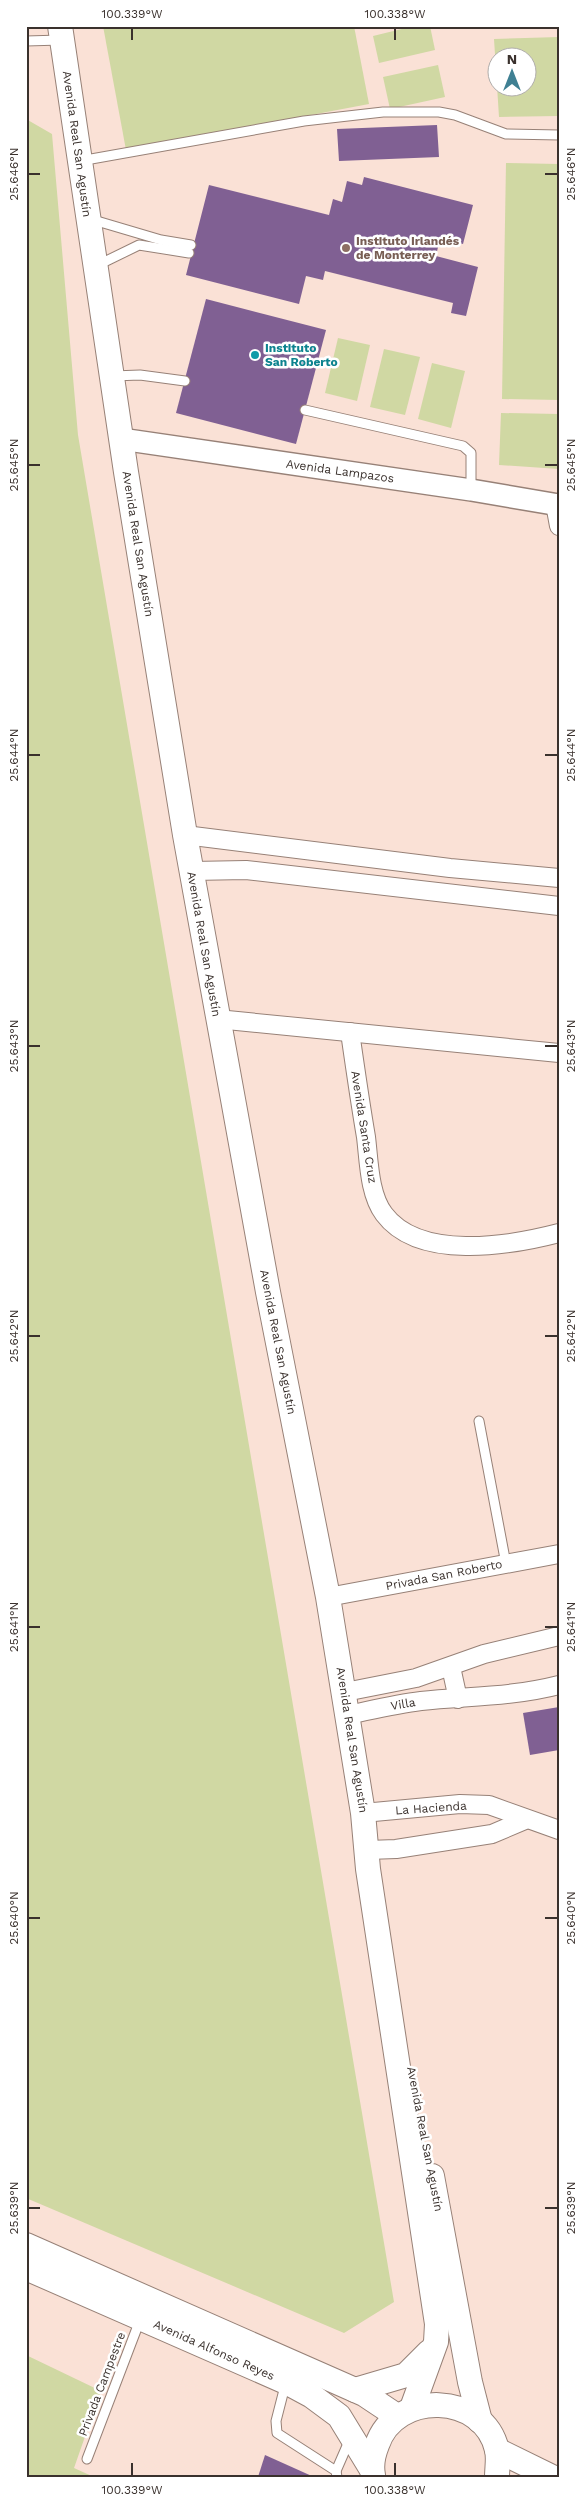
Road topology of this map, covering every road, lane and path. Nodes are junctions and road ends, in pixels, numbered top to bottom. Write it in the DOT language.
graph roads {
  1 [pos="61,33"];
  2 [pos="26,41"];
  3 [pos="559,135"];
  4 [pos="80,161"];
  5 [pos="88,219"];
  6 [pos="96,266"];
  7 [pos="112,376"];
  8 [pos="185,381"];
  9 [pos="305,410"];
  10 [pos="121,439"];
  11 [pos="471,490"];
  12 [pos="557,505"];
  13 [pos="559,526"];
  14 [pos="185,835"];
  15 [pos="450,868"];
  16 [pos="192,871"];
  17 [pos="559,878"];
  18 [pos="448,892"];
  19 [pos="559,906"];
  20 [pos="217,1019"];
  21 [pos="350,1032"];
  22 [pos="559,1053"];
  23 [pos="559,1233"];
  24 [pos="479,1421"];
  25 [pos="559,1554"];
  26 [pos="506,1564"];
  27 [pos="328,1597"];
  28 [pos="559,1636"];
  29 [pos="451,1667"];
  30 [pos="387,1685"];
  31 [pos="559,1685"];
  32 [pos="458,1699"];
  33 [pos="347,1704"];
  34 [pos="391,1706"];
  35 [pos="363,1813"];
  36 [pos="525,1820"];
  37 [pos="559,1830"];
  38 [pos="368,1854"];
  39 [pos="26,2245"];
  40 [pos="26,2268"];
  41 [pos="141,2318"];
  42 [pos="436,2342"];
  43 [pos="286,2382"];
  44 [pos="355,2390"];
  45 [pos="404,2412"];
  46 [pos="480,2421"];
  47 [pos="352,2434"];
  48 [pos="497,2450"];
  49 [pos="87,2459"];
  50 [pos="373,2473"];
  51 [pos="336,2474"];
  52 [pos="497,2477"];
  53 [pos="552,2477"];
  1 -- 2 [label="lane"];
  1 -- 4 [label="main road, Avenida Real San Agustín"];
  3 -- 4 [label="lane"];
  4 -- 5 [label="main road, Avenida Real San Agustín"];
  5 -- 6 [label="main road, Avenida Real San Agustín"];
  5 -- 6 [label="lane"];
  6 -- 7 [label="main road, Avenida Real San Agustín"];
  7 -- 8 [label="lane"];
  7 -- 10 [label="main road, Avenida Real San Agustín"];
  9 -- 11 [label="lane"];
  10 -- 11 [label="street, Avenida Lampazos"];
  10 -- 14 [label="main road, Avenida Real San Agustín"];
  11 -- 12 [label="street, Avenida Lampazos"];
  12 -- 13 [label="street"];
  14 -- 15 [label="street"];
  14 -- 16 [label="main road, Avenida Real San Agustín"];
  15 -- 17 [label="street"];
  15 -- 18 [label="street"];
  16 -- 18 [label="street"];
  16 -- 20 [label="main road, Avenida Real San Agustín"];
  18 -- 19 [label="street"];
  20 -- 21 [label="street"];
  20 -- 27 [label="main road, Avenida Real San Agustín"];
  21 -- 22 [label="street"];
  21 -- 23 [label="street, Avenida Santa Cruz"];
  24 -- 26 [label="lane"];
  25 -- 26 [label="street, Privada San Roberto"];
  26 -- 27 [label="street, Privada San Roberto"];
  27 -- 33 [label="main road, Avenida Real San Agustín"];
  28 -- 29 [label="street, Villa"];
  29 -- 30 [label="street, Villa"];
  29 -- 32 [label="street"];
  30 -- 33 [label="street, Villa"];
  30 -- 34 [label="street"];
  31 -- 32 [label="street, Villa"];
  32 -- 34 [label="street, Villa"];
  33 -- 34 [label="street, Villa"];
  33 -- 35 [label="main road, Avenida Real San Agustín"];
  35 -- 36 [label="street, La Hacienda"];
  35 -- 38 [label="main road, Avenida Real San Agustín"];
  36 -- 37 [label="street, La Hacienda"];
  36 -- 38 [label="street"];
  38 -- 42 [label="main road, Avenida Real San Agustín"];
  38 -- 46 [label="main road, Avenida Real San Agustín"];
  39 -- 44 [label="main road, Avenida Alfonso Reyes"];
  40 -- 41 [label="main road, Avenida Alfonso Reyes"];
  41 -- 43 [label="main road, Avenida Alfonso Reyes"];
  41 -- 49 [label="lane, Privada Campestre"];
  42 -- 44 [label="main road"];
  42 -- 45 [label="main road, Avenida Real San Agustín"];
  43 -- 47 [label="main road, Avenida Alfonso Reyes"];
  43 -- 51 [label="lane"];
  44 -- 45 [label="main road, Avenida Alfonso Reyes"];
  45 -- 46 [label="main road"];
  45 -- 50 [label="main road, Avenida Real San Agustín"];
  46 -- 48 [label="main road"];
  47 -- 50 [label="main road, Avenida Alfonso Reyes"];
  47 -- 51 [label="lane"];
  48 -- 52 [label="main road"];
  48 -- 53 [label="main road"];
}
